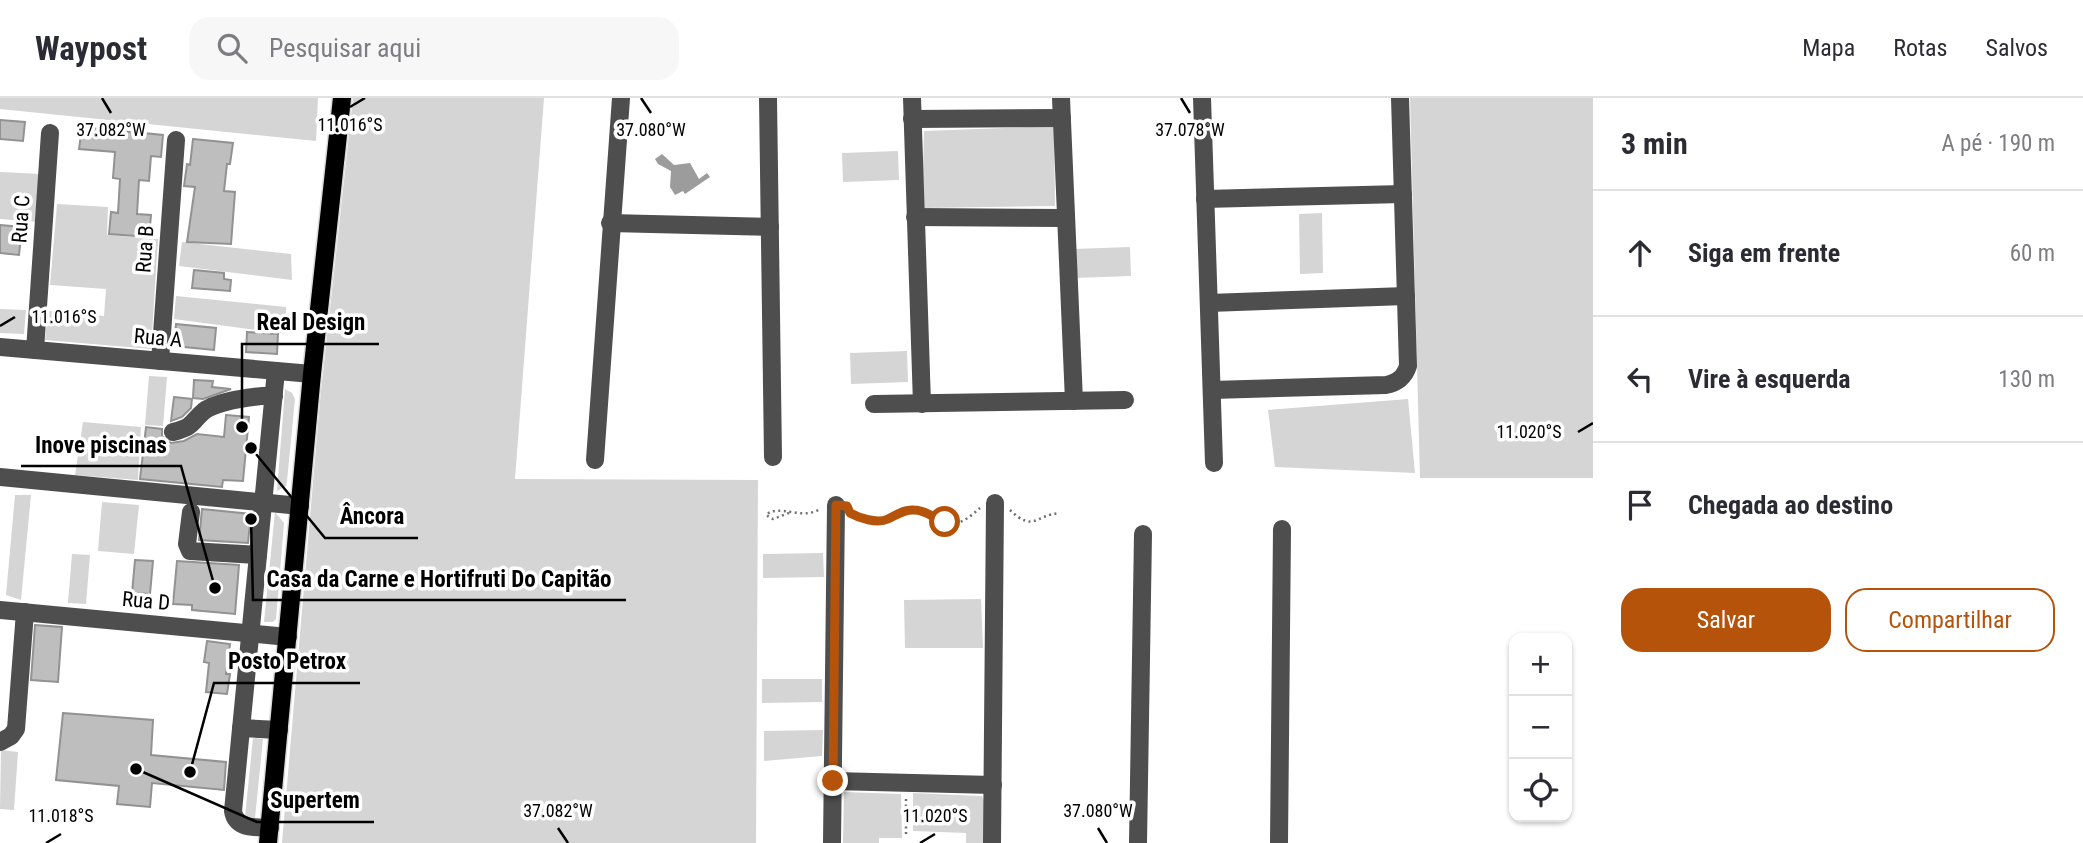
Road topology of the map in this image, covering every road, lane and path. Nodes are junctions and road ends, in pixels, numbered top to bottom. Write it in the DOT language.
graph roads {
  1 [pos="333,98"];
  2 [pos="342,98"];
  3 [pos="621,98"];
  4 [pos="768,98"];
  5 [pos="912,98"];
  6 [pos="1061,98"];
  7 [pos="1202,98"];
  8 [pos="1400,98"];
  9 [pos="1062,118"];
  10 [pos="912,119"];
  11 [pos="50,132"];
  12 [pos="176,141"];
  13 [pos="335,169"];
  14 [pos="1403,194"];
  15 [pos="1205,199"];
  16 [pos="915,218"];
  17 [pos="1066,218"];
  18 [pos="610,223"];
  19 [pos="769,227"];
  20 [pos="1406,296"];
  21 [pos="1209,303"];
  22 [pos="0,347"];
  23 [pos="35,350"];
  24 [pos="160,361"];
  25 [pos="276,371"];
  26 [pos="312,374"];
  27 [pos="1212,390"];
  28 [pos="274,396"];
  29 [pos="1125,400"];
  30 [pos="1074,401"];
  31 [pos="874,404"];
  32 [pos="922,404"];
  33 [pos="173,432"];
  34 [pos="773,457"];
  35 [pos="595,460"];
  36 [pos="1214,463"];
  37 [pos="0,477"];
  38 [pos="263,502"];
  39 [pos="995,503"];
  40 [pos="836,505"];
  41 [pos="300,506"];
  42 [pos="191,512"];
  43 [pos="789,513"];
  44 [pos="1060,513"];
  45 [pos="1282,529"];
  46 [pos="1143,534"];
  47 [pos="258,555"];
  48 [pos="0,610"];
  49 [pos="25,612"];
  50 [pos="250,633"];
  51 [pos="288,637"];
  52 [pos="241,728"];
  53 [pos="279,730"];
  54 [pos="5,740"];
  55 [pos="833,781"];
  56 [pos="906,783"];
  57 [pos="993,785"];
  58 [pos="906,834"];
  59 [pos="269,836"];
  60 [pos="832,843"];
  61 [pos="992,843"];
  62 [pos="1138,843"];
  63 [pos="1279,843"];
  1 -- 13 [label="main road"];
  2 -- 13 [label="main road"];
  3 -- 18 [label="street"];
  4 -- 19 [label="street"];
  5 -- 10 [label="street"];
  6 -- 9 [label="street"];
  7 -- 15 [label="street"];
  8 -- 14 [label="street"];
  9 -- 10 [label="street"];
  9 -- 17 [label="street"];
  10 -- 16 [label="street"];
  11 -- 23 [label="street, Rua C"];
  12 -- 24 [label="street, Rua B"];
  13 -- 26 [label="main road"];
  14 -- 15 [label="street"];
  14 -- 20 [label="street"];
  15 -- 21 [label="street"];
  16 -- 17 [label="street"];
  16 -- 32 [label="street"];
  17 -- 30 [label="street"];
  18 -- 19 [label="street"];
  18 -- 35 [label="street"];
  19 -- 34 [label="street"];
  20 -- 21 [label="street"];
  20 -- 27 [label="street"];
  21 -- 27 [label="street"];
  22 -- 23 [label="street, Rua A"];
  23 -- 24 [label="street, Rua A"];
  24 -- 25 [label="street, Rua A"];
  25 -- 26 [label="street, Rua A"];
  25 -- 28 [label="street"];
  26 -- 41 [label="main road"];
  27 -- 36 [label="street"];
  28 -- 33 [label="street"];
  28 -- 38 [label="street"];
  29 -- 30 [label="street"];
  30 -- 32 [label="street"];
  31 -- 32 [label="street"];
  37 -- 38 [label="street"];
  38 -- 41 [label="street"];
  38 -- 47 [label="street"];
  39 -- 40 [label="path"];
  39 -- 44 [label="path"];
  39 -- 57 [label="street"];
  40 -- 43 [label="path"];
  40 -- 55 [label="street"];
  41 -- 51 [label="main road"];
  42 -- 47 [label="street"];
  43 -- 43 [label="path"];
  45 -- 63 [label="street"];
  46 -- 62 [label="street"];
  47 -- 50 [label="street"];
  48 -- 49 [label="street, Rua D"];
  49 -- 50 [label="street, Rua D"];
  49 -- 54 [label="street"];
  50 -- 51 [label="street, Rua D"];
  50 -- 52 [label="street"];
  51 -- 53 [label="main road"];
  52 -- 53 [label="street"];
  52 -- 59 [label="street"];
  53 -- 59 [label="main road"];
  55 -- 56 [label="street"];
  55 -- 60 [label="street"];
  56 -- 57 [label="street"];
  56 -- 58 [label="path"];
  57 -- 61 [label="street"];
}
